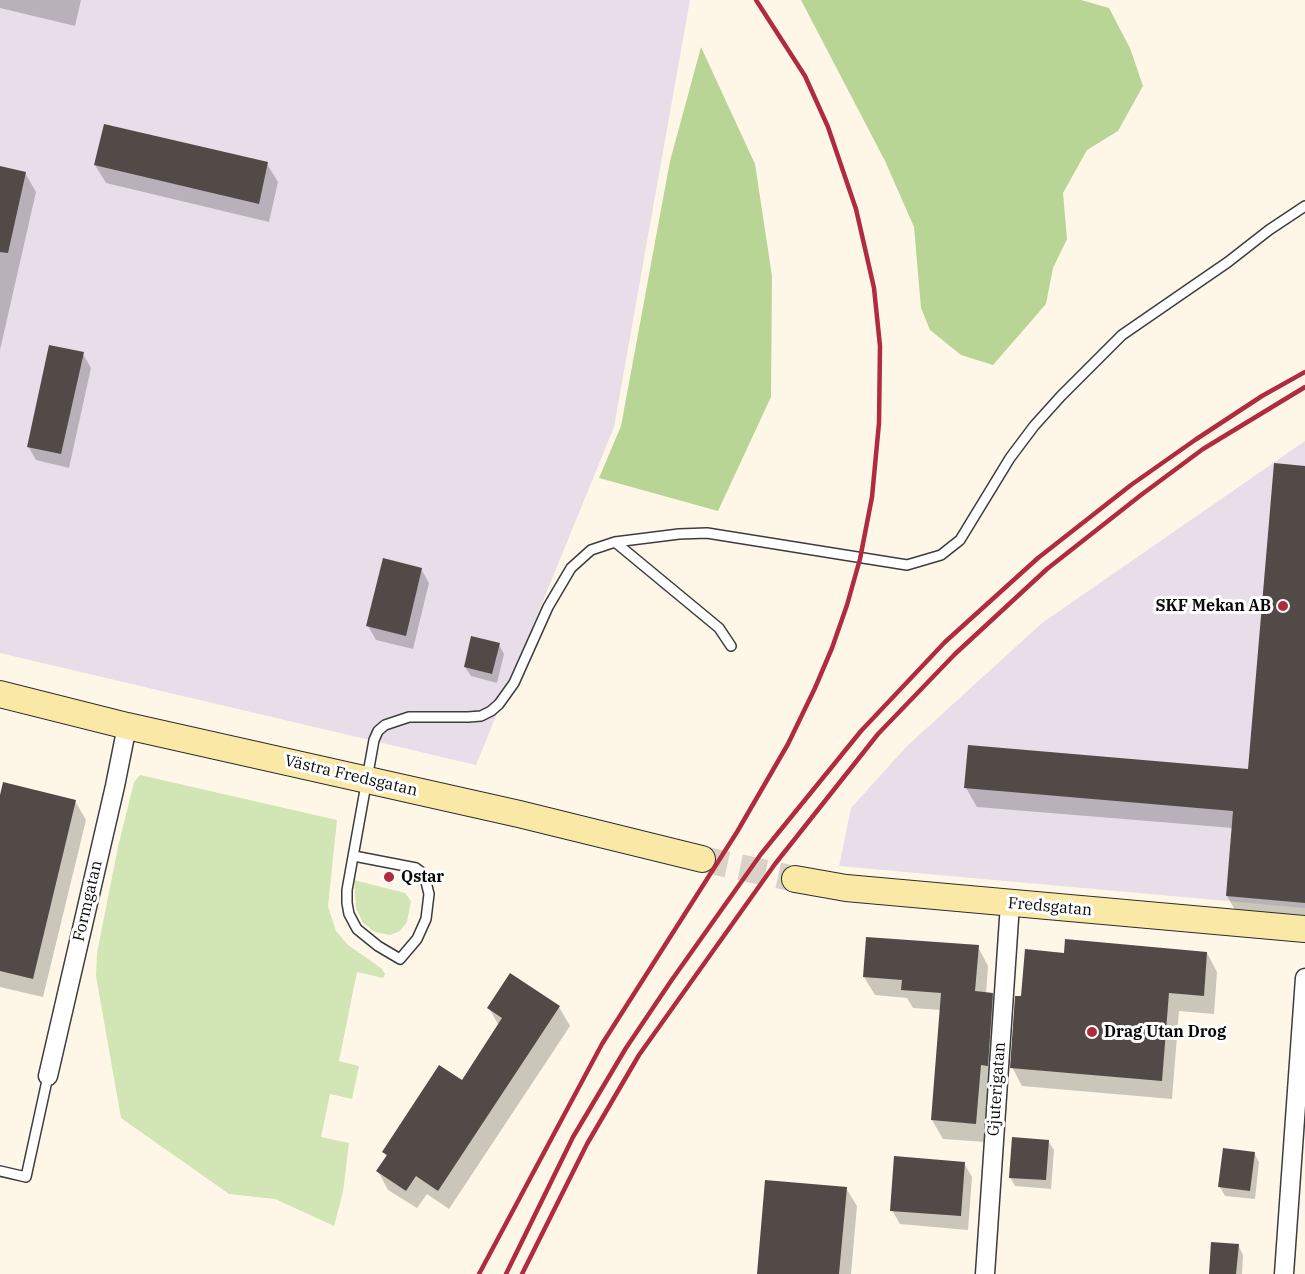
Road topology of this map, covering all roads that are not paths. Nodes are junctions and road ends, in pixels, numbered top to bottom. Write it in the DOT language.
graph roads {
  1 [pos="1305,206"];
  2 [pos="615,542"];
  3 [pos="731,646"];
  4 [pos="0,694"];
  5 [pos="127,726"];
  6 [pos="367,780"];
  7 [pos="354,856"];
  8 [pos="702,859"];
  9 [pos="795,879"];
  10 [pos="1010,904"];
  11 [pos="1305,929"];
  12 [pos="1305,978"];
  13 [pos="48,1076"];
  14 [pos="0,1171"];
  15 [pos="985,1274"];
  16 [pos="1284,1274"];
  1 -- 2 [label="lane"];
  2 -- 3 [label="lane"];
  2 -- 6 [label="lane"];
  4 -- 5 [label="street, Västra Fredsgatan"];
  5 -- 6 [label="street, Västra Fredsgatan"];
  5 -- 13 [label="street, Formgatan"];
  6 -- 7 [label="lane"];
  6 -- 8 [label="street, Västra Fredsgatan"];
  7 -- 7 [label="lane"];
  9 -- 10 [label="street, Fredsgatan"];
  10 -- 11 [label="street, Fredsgatan"];
  10 -- 15 [label="street, Gjuterigatan"];
  12 -- 16 [label="street"];
  13 -- 14 [label="lane"];
}
